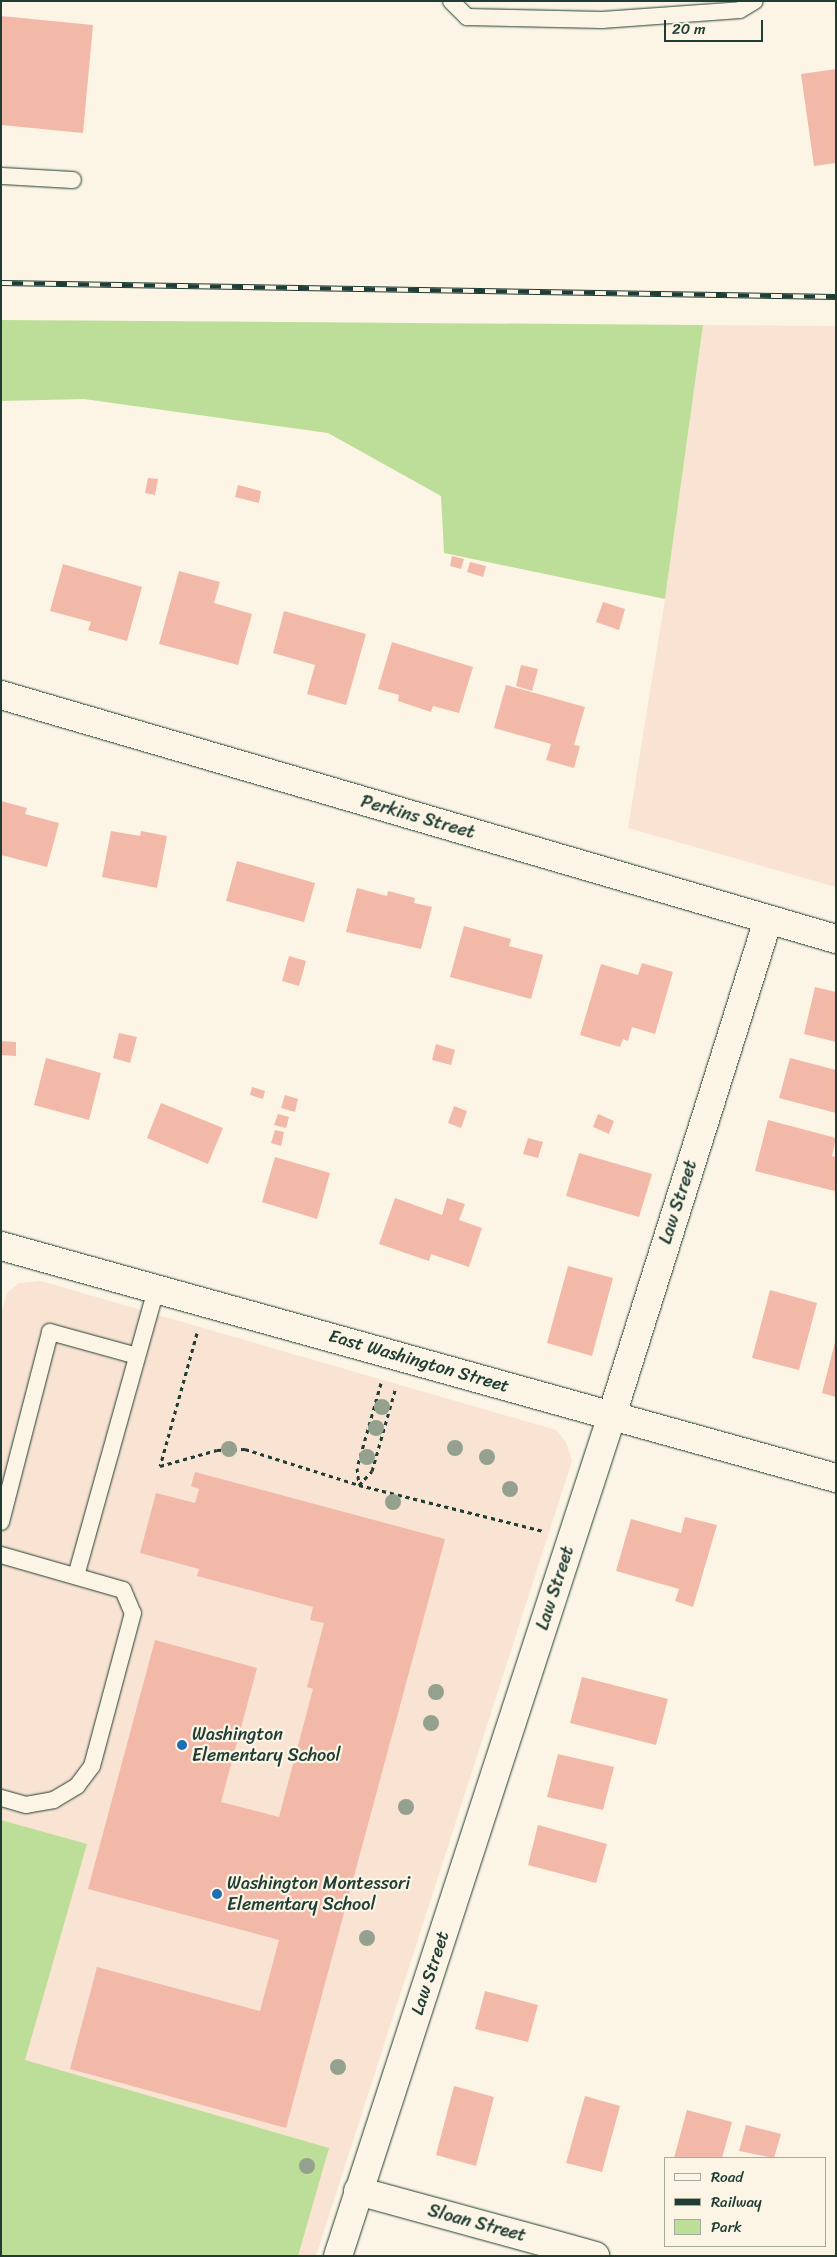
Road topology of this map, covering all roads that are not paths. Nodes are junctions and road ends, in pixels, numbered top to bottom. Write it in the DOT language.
graph roads {
  1 [pos="451,1"];
  2 [pos="755,1"];
  3 [pos="1,176"];
  4 [pos="73,180"];
  5 [pos="1,695"];
  6 [pos="768,920"];
  7 [pos="836,939"];
  8 [pos="1,1246"];
  9 [pos="156,1288"];
  10 [pos="137,1356"];
  11 [pos="612,1415"];
  12 [pos="836,1478"];
  13 [pos="1,1522"];
  14 [pos="1,1555"];
  15 [pos="76,1576"];
  16 [pos="1,1798"];
  17 [pos="358,2191"];
  18 [pos="338,2256"];
  19 [pos="595,2256"];
  1 -- 2 [label="lane"];
  3 -- 4 [label="lane"];
  5 -- 6 [label="street, Perkins Street"];
  6 -- 7 [label="street, Perkins Street"];
  6 -- 11 [label="street, Law Street"];
  8 -- 9 [label="street, East Washington Street"];
  9 -- 10 [label="lane"];
  9 -- 11 [label="street, East Washington Street"];
  10 -- 13 [label="lane"];
  10 -- 15 [label="lane"];
  11 -- 12 [label="street, East Washington Street"];
  11 -- 17 [label="street, Law Street"];
  14 -- 15 [label="lane"];
  15 -- 16 [label="lane"];
  17 -- 18 [label="street, Law Street"];
  17 -- 19 [label="street, Sloan Street"];
}
